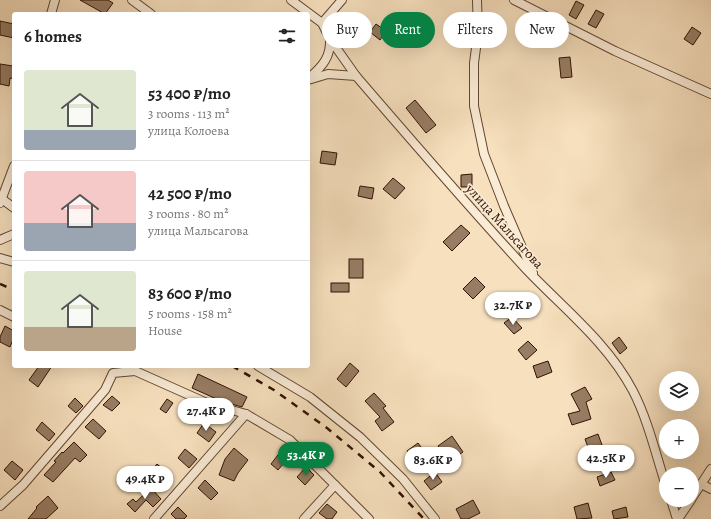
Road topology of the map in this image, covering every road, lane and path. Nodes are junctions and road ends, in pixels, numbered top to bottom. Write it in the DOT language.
graph roads {
  1 [pos="55,0"];
  2 [pos="132,0"];
  3 [pos="291,0"];
  4 [pos="342,0"];
  5 [pos="477,0"];
  6 [pos="514,0"];
  7 [pos="52,12"];
  8 [pos="148,12"];
  9 [pos="307,12"];
  10 [pos="332,12"];
  11 [pos="310,14"];
  12 [pos="322,23"];
  13 [pos="330,48"];
  14 [pos="336,48"];
  15 [pos="356,76"];
  16 [pos="310,77"];
  17 [pos="310,78"];
  18 [pos="711,94"];
  19 [pos="12,171"];
  20 [pos="1,201"];
  21 [pos="12,207"];
  22 [pos="12,235"];
  23 [pos="0,240"];
  24 [pos="0,258"];
  25 [pos="12,261"];
  26 [pos="536,279"];
  27 [pos="0,310"];
  28 [pos="12,316"];
  29 [pos="129,368"];
  30 [pos="261,368"];
  31 [pos="136,371"];
  32 [pos="246,414"];
  33 [pos="660,467"];
  34 [pos="711,469"];
  35 [pos="701,484"];
  36 [pos="334,485"];
  37 [pos="699,487"];
  38 [pos="711,489"];
  39 [pos="0,506"];
  40 [pos="674,507"];
  41 [pos="686,507"];
  42 [pos="154,519"];
  43 [pos="304,519"];
  44 [pos="369,519"];
  45 [pos="435,519"];
  46 [pos="678,519"];
  1 -- 7 [label="street"];
  2 -- 8 [label="street"];
  3 -- 9 [label="street"];
  4 -- 10 [label="street"];
  5 -- 26 [label="street"];
  6 -- 18 [label="street"];
  11 -- 12 [label="street"];
  13 -- 16 [label="street"];
  14 -- 15 [label="street, улица Мальсагова"];
  15 -- 17 [label="street"];
  15 -- 26 [label="street, улица Мальсагова"];
  19 -- 20 [label="street"];
  20 -- 21 [label="street"];
  22 -- 23 [label="street"];
  24 -- 25 [label="street"];
  26 -- 33 [label="street, улица Мальсагова"];
  27 -- 28 [label="street"];
  29 -- 31 [label="street"];
  30 -- 45 [label="street"];
  31 -- 32 [label="street"];
  31 -- 39 [label="street"];
  32 -- 36 [label="street"];
  32 -- 42 [label="street"];
  34 -- 35 [label="street"];
  35 -- 37 [label="street"];
  35 -- 38 [label="street"];
  36 -- 43 [label="street"];
  36 -- 44 [label="street"];
  40 -- 46 [label="street"];
  41 -- 46 [label="street"];
}
